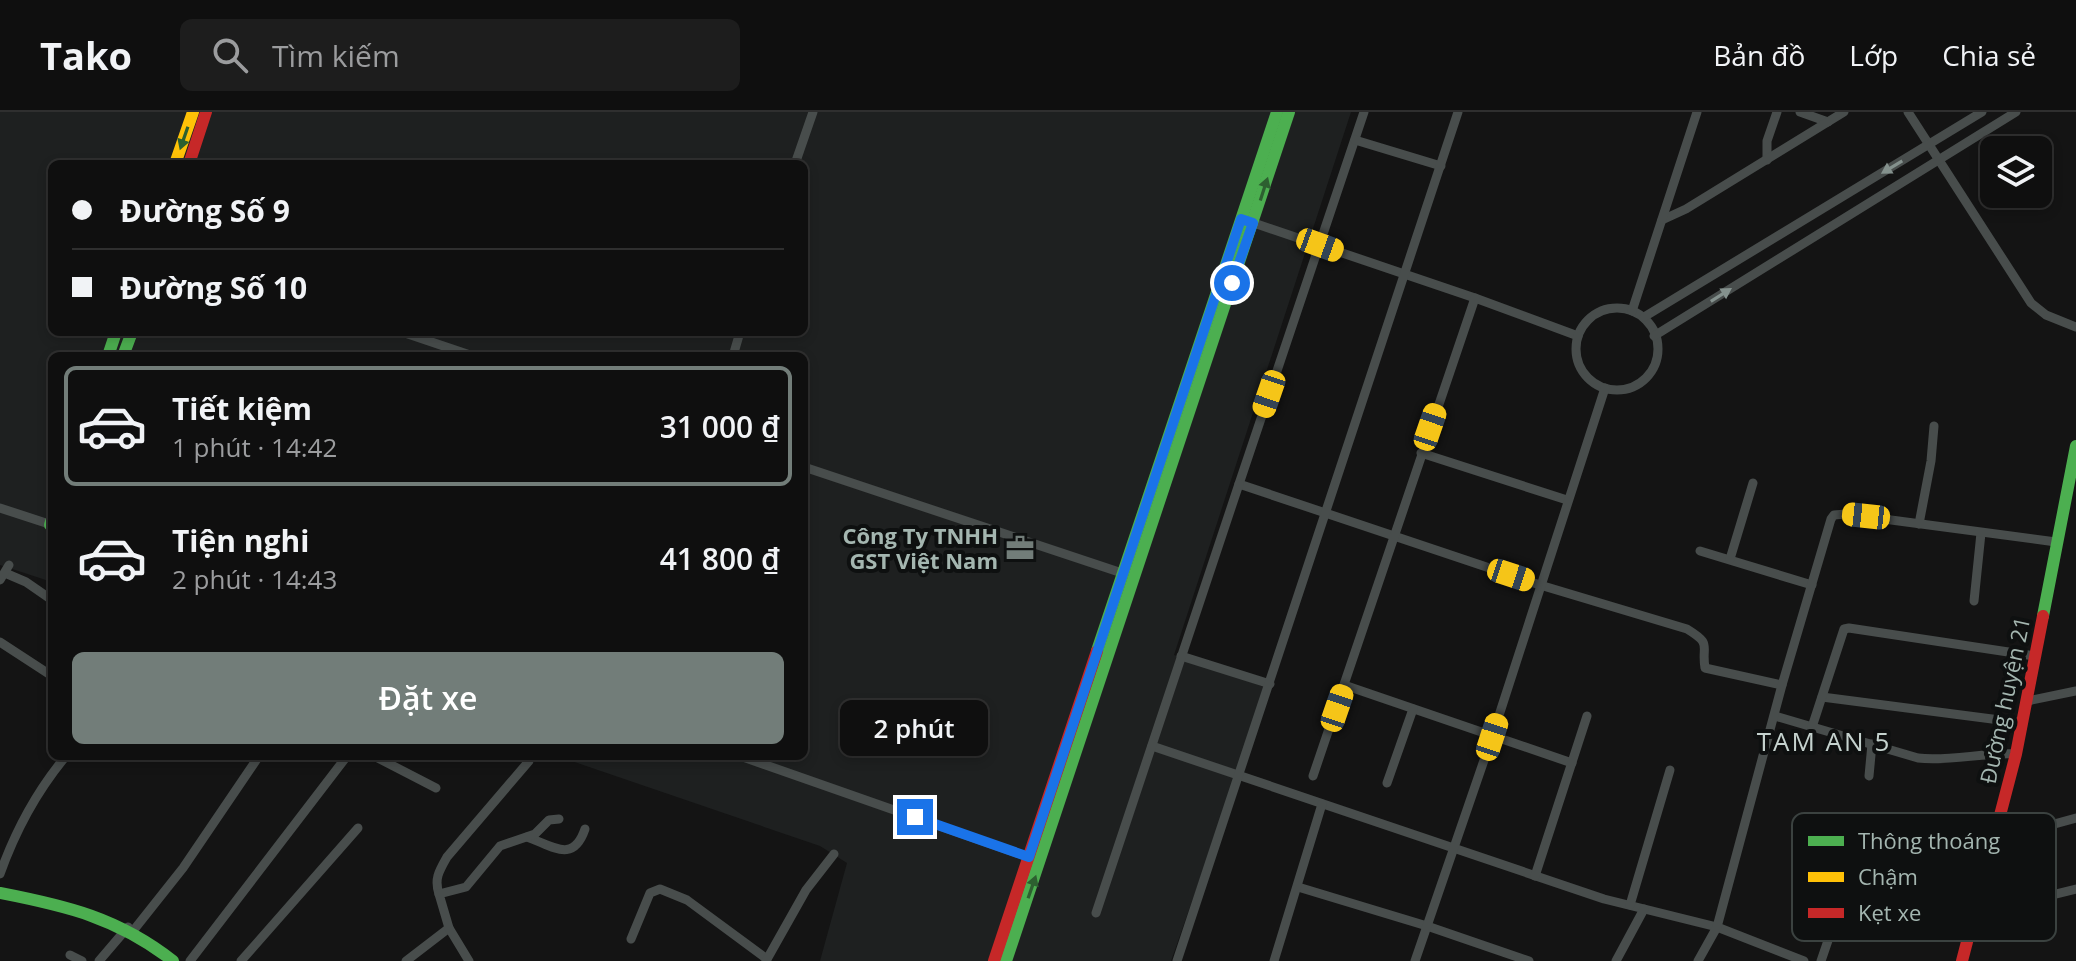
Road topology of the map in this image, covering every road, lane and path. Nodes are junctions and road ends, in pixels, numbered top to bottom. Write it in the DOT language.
graph roads {
  1 [pos="193,112"];
  2 [pos="206,112"];
  3 [pos="813,112"];
  4 [pos="1277,112"];
  5 [pos="1289,112"];
  6 [pos="1364,112"];
  7 [pos="1458,112"];
  8 [pos="1697,112"];
  9 [pos="1777,112"];
  10 [pos="1800,112"];
  11 [pos="1844,112"];
  12 [pos="1908,112"];
  13 [pos="1982,112"];
  14 [pos="2016,112"];
  15 [pos="1828,122"];
  16 [pos="1355,140"];
  17 [pos="1929,145"];
  18 [pos="176,160"];
  19 [pos="190,160"];
  20 [pos="796,160"];
  21 [pos="1767,160"];
  22 [pos="1939,160"];
  23 [pos="1441,166"];
  24 [pos="1662,220"];
  25 [pos="1247,221"];
  26 [pos="1320,245"];
  27 [pos="1403,274"];
  28 [pos="1475,298"];
  29 [pos="1632,311"];
  30 [pos="1644,317"];
  31 [pos="2076,327"];
  32 [pos="414,336"];
  33 [pos="1578,336"];
  34 [pos="1654,336"];
  35 [pos="461,352"];
  36 [pos="1605,388"];
  37 [pos="1934,426"];
  38 [pos="2076,446"];
  39 [pos="1421,453"];
  40 [pos="808,468"];
  41 [pos="1753,483"];
  42 [pos="1239,484"];
  43 [pos="1567,500"];
  44 [pos="0,508"];
  45 [pos="1325,513"];
  46 [pos="48,522"];
  47 [pos="1919,524"];
  48 [pos="1981,533"];
  49 [pos="1393,537"];
  50 [pos="2056,542"];
  51 [pos="1700,551"];
  52 [pos="1730,559"];
  53 [pos="5,573"];
  54 [pos="1122,573"];
  55 [pos="1540,585"];
  56 [pos="1812,585"];
  57 [pos="48,597"];
  58 [pos="1974,601"];
  59 [pos="0,642"];
  60 [pos="1181,656"];
  61 [pos="2035,656"];
  62 [pos="48,673"];
  63 [pos="1270,684"];
  64 [pos="1344,685"];
  65 [pos="1782,685"];
  66 [pos="2076,691"];
  67 [pos="1822,697"];
  68 [pos="2027,701"];
  69 [pos="1413,709"];
  70 [pos="1587,716"];
  71 [pos="1775,716"];
  72 [pos="2023,723"];
  73 [pos="1812,727"];
  74 [pos="1492,737"];
  75 [pos="1872,744"];
  76 [pos="1152,746"];
  77 [pos="2016,754"];
  78 [pos="63,760"];
  79 [pos="256,760"];
  80 [pos="344,760"];
  81 [pos="382,760"];
  82 [pos="751,760"];
  83 [pos="529,761"];
  84 [pos="1572,763"];
  85 [pos="1670,770"];
  86 [pos="1237,776"];
  87 [pos="1313,776"];
  88 [pos="1869,776"];
  89 [pos="1387,783"];
  90 [pos="436,788"];
  91 [pos="1322,804"];
  92 [pos="2000,813"];
  93 [pos="2076,818"];
  94 [pos="559,819"];
  95 [pos="2056,824"];
  96 [pos="358,828"];
  97 [pos="585,829"];
  98 [pos="527,837"];
  99 [pos="1452,848"];
  100 [pos="834,854"];
  101 [pos="1035,859"];
  102 [pos="0,874"];
  103 [pos="1535,876"];
  104 [pos="1298,887"];
  105 [pos="2076,889"];
  106 [pos="0,893"];
  107 [pos="439,894"];
  108 [pos="2056,894"];
  109 [pos="1630,905"];
  110 [pos="1644,909"];
  111 [pos="1096,913"];
  112 [pos="1427,926"];
  113 [pos="1717,927"];
  114 [pos="449,928"];
  115 [pos="131,929"];
  116 [pos="631,939"];
  117 [pos="1828,941"];
  118 [pos="1968,941"];
  119 [pos="70,955"];
  120 [pos="767,960"];
  121 [pos="82,961"];
  122 [pos="99,961"];
  123 [pos="173,961"];
  124 [pos="190,961"];
  125 [pos="241,961"];
  126 [pos="406,961"];
  127 [pos="469,961"];
  128 [pos="994,961"];
  129 [pos="1006,961"];
  130 [pos="1177,961"];
  131 [pos="1274,961"];
  132 [pos="1415,961"];
  133 [pos="1529,961"];
  134 [pos="1616,961"];
  135 [pos="1698,961"];
  136 [pos="1804,961"];
  137 [pos="1821,961"];
  138 [pos="1962,961"];
  1 -- 18 [label="street, one-way"];
  2 -- 19 [label="street"];
  3 -- 20 [label="street"];
  4 -- 25 [label="street"];
  25 -- 5 [label="street, one-way"];
  6 -- 16 [label="street"];
  7 -- 23 [label="street"];
  8 -- 24 [label="street"];
  9 -- 21 [label="street"];
  10 -- 15 [label="street"];
  11 -- 15 [label="street"];
  12 -- 17 [label="street"];
  13 -- 17 [label="street"];
  14 -- 22 [label="street"];
  15 -- 21 [label="street"];
  16 -- 23 [label="street"];
  16 -- 26 [label="street"];
  17 -- 22 [label="street"];
  17 -- 30 [label="street, one-way"];
  21 -- 24 [label="street"];
  22 -- 31 [label="street"];
  34 -- 22 [label="street, one-way"];
  23 -- 27 [label="street"];
  24 -- 29 [label="street"];
  25 -- 26 [label="street"];
  25 -- 54 [label="street"];
  25 -- 101 [label="street"];
  26 -- 27 [label="street"];
  26 -- 42 [label="street"];
  27 -- 28 [label="street"];
  27 -- 45 [label="street"];
  28 -- 33 [label="street"];
  28 -- 39 [label="street"];
  29 -- 30 [label="street"];
  29 -- 33 [label="street"];
  30 -- 34 [label="street"];
  32 -- 35 [label="street"];
  33 -- 36 [label="street"];
  34 -- 36 [label="street"];
  36 -- 43 [label="street"];
  37 -- 47 [label="street"];
  38 -- 50 [label="street, Đường huyện 21"];
  39 -- 43 [label="street"];
  39 -- 49 [label="street"];
  40 -- 54 [label="street"];
  41 -- 52 [label="street"];
  42 -- 45 [label="street"];
  42 -- 60 [label="street"];
  43 -- 55 [label="street"];
  44 -- 46 [label="street"];
  45 -- 49 [label="street"];
  45 -- 63 [label="street"];
  47 -- 48 [label="street"];
  47 -- 56 [label="street"];
  48 -- 50 [label="street"];
  48 -- 58 [label="street"];
  49 -- 55 [label="street"];
  49 -- 64 [label="street"];
  50 -- 61 [label="street, Đường huyện 21"];
  51 -- 52 [label="street"];
  52 -- 56 [label="street"];
  53 -- 57 [label="street"];
  54 -- 101 [label="street"];
  55 -- 65 [label="street"];
  55 -- 74 [label="street"];
  56 -- 65 [label="street"];
  59 -- 62 [label="street"];
  60 -- 63 [label="street"];
  60 -- 76 [label="street"];
  61 -- 67 [label="street"];
  61 -- 68 [label="street, Đường huyện 21"];
  63 -- 86 [label="street"];
  64 -- 69 [label="street"];
  64 -- 87 [label="street"];
  65 -- 71 [label="street"];
  66 -- 68 [label="street"];
  67 -- 72 [label="street"];
  67 -- 73 [label="street"];
  68 -- 72 [label="street, Đường huyện 21"];
  69 -- 74 [label="street"];
  69 -- 89 [label="street"];
  70 -- 84 [label="street"];
  71 -- 73 [label="street"];
  71 -- 113 [label="street"];
  72 -- 77 [label="street, Đường huyện 21"];
  73 -- 75 [label="street"];
  74 -- 84 [label="street"];
  74 -- 99 [label="street"];
  75 -- 77 [label="street"];
  75 -- 88 [label="street"];
  76 -- 86 [label="street"];
  76 -- 111 [label="street"];
  77 -- 92 [label="street, Đường huyện 21"];
  78 -- 102 [label="street"];
  79 -- 115 [label="street"];
  80 -- 124 [label="street"];
  81 -- 90 [label="street"];
  82 -- 101 [label="street"];
  83 -- 107 [label="street"];
  84 -- 103 [label="street"];
  85 -- 109 [label="street"];
  86 -- 91 [label="street"];
  86 -- 130 [label="street"];
  91 -- 99 [label="street"];
  91 -- 104 [label="street"];
  93 -- 95 [label="street"];
  94 -- 98 [label="street"];
  96 -- 125 [label="street"];
  97 -- 98 [label="street"];
  98 -- 107 [label="street"];
  99 -- 103 [label="street"];
  99 -- 112 [label="street"];
  100 -- 120 [label="street"];
  101 -- 128 [label="street"];
  129 -- 101 [label="street, one-way"];
  103 -- 109 [label="street"];
  104 -- 112 [label="street"];
  104 -- 131 [label="street"];
  105 -- 108 [label="street"];
  106 -- 115 [label="street"];
  107 -- 114 [label="street"];
  109 -- 110 [label="street"];
  110 -- 113 [label="street"];
  110 -- 134 [label="street"];
  112 -- 132 [label="street"];
  112 -- 133 [label="street"];
  113 -- 135 [label="street"];
  113 -- 136 [label="street"];
  114 -- 126 [label="street"];
  114 -- 127 [label="street"];
  115 -- 122 [label="street"];
  115 -- 123 [label="street"];
  116 -- 120 [label="street"];
  117 -- 137 [label="street"];
  118 -- 138 [label="street, Đường huyện 21"];
  119 -- 121 [label="street"];
}
